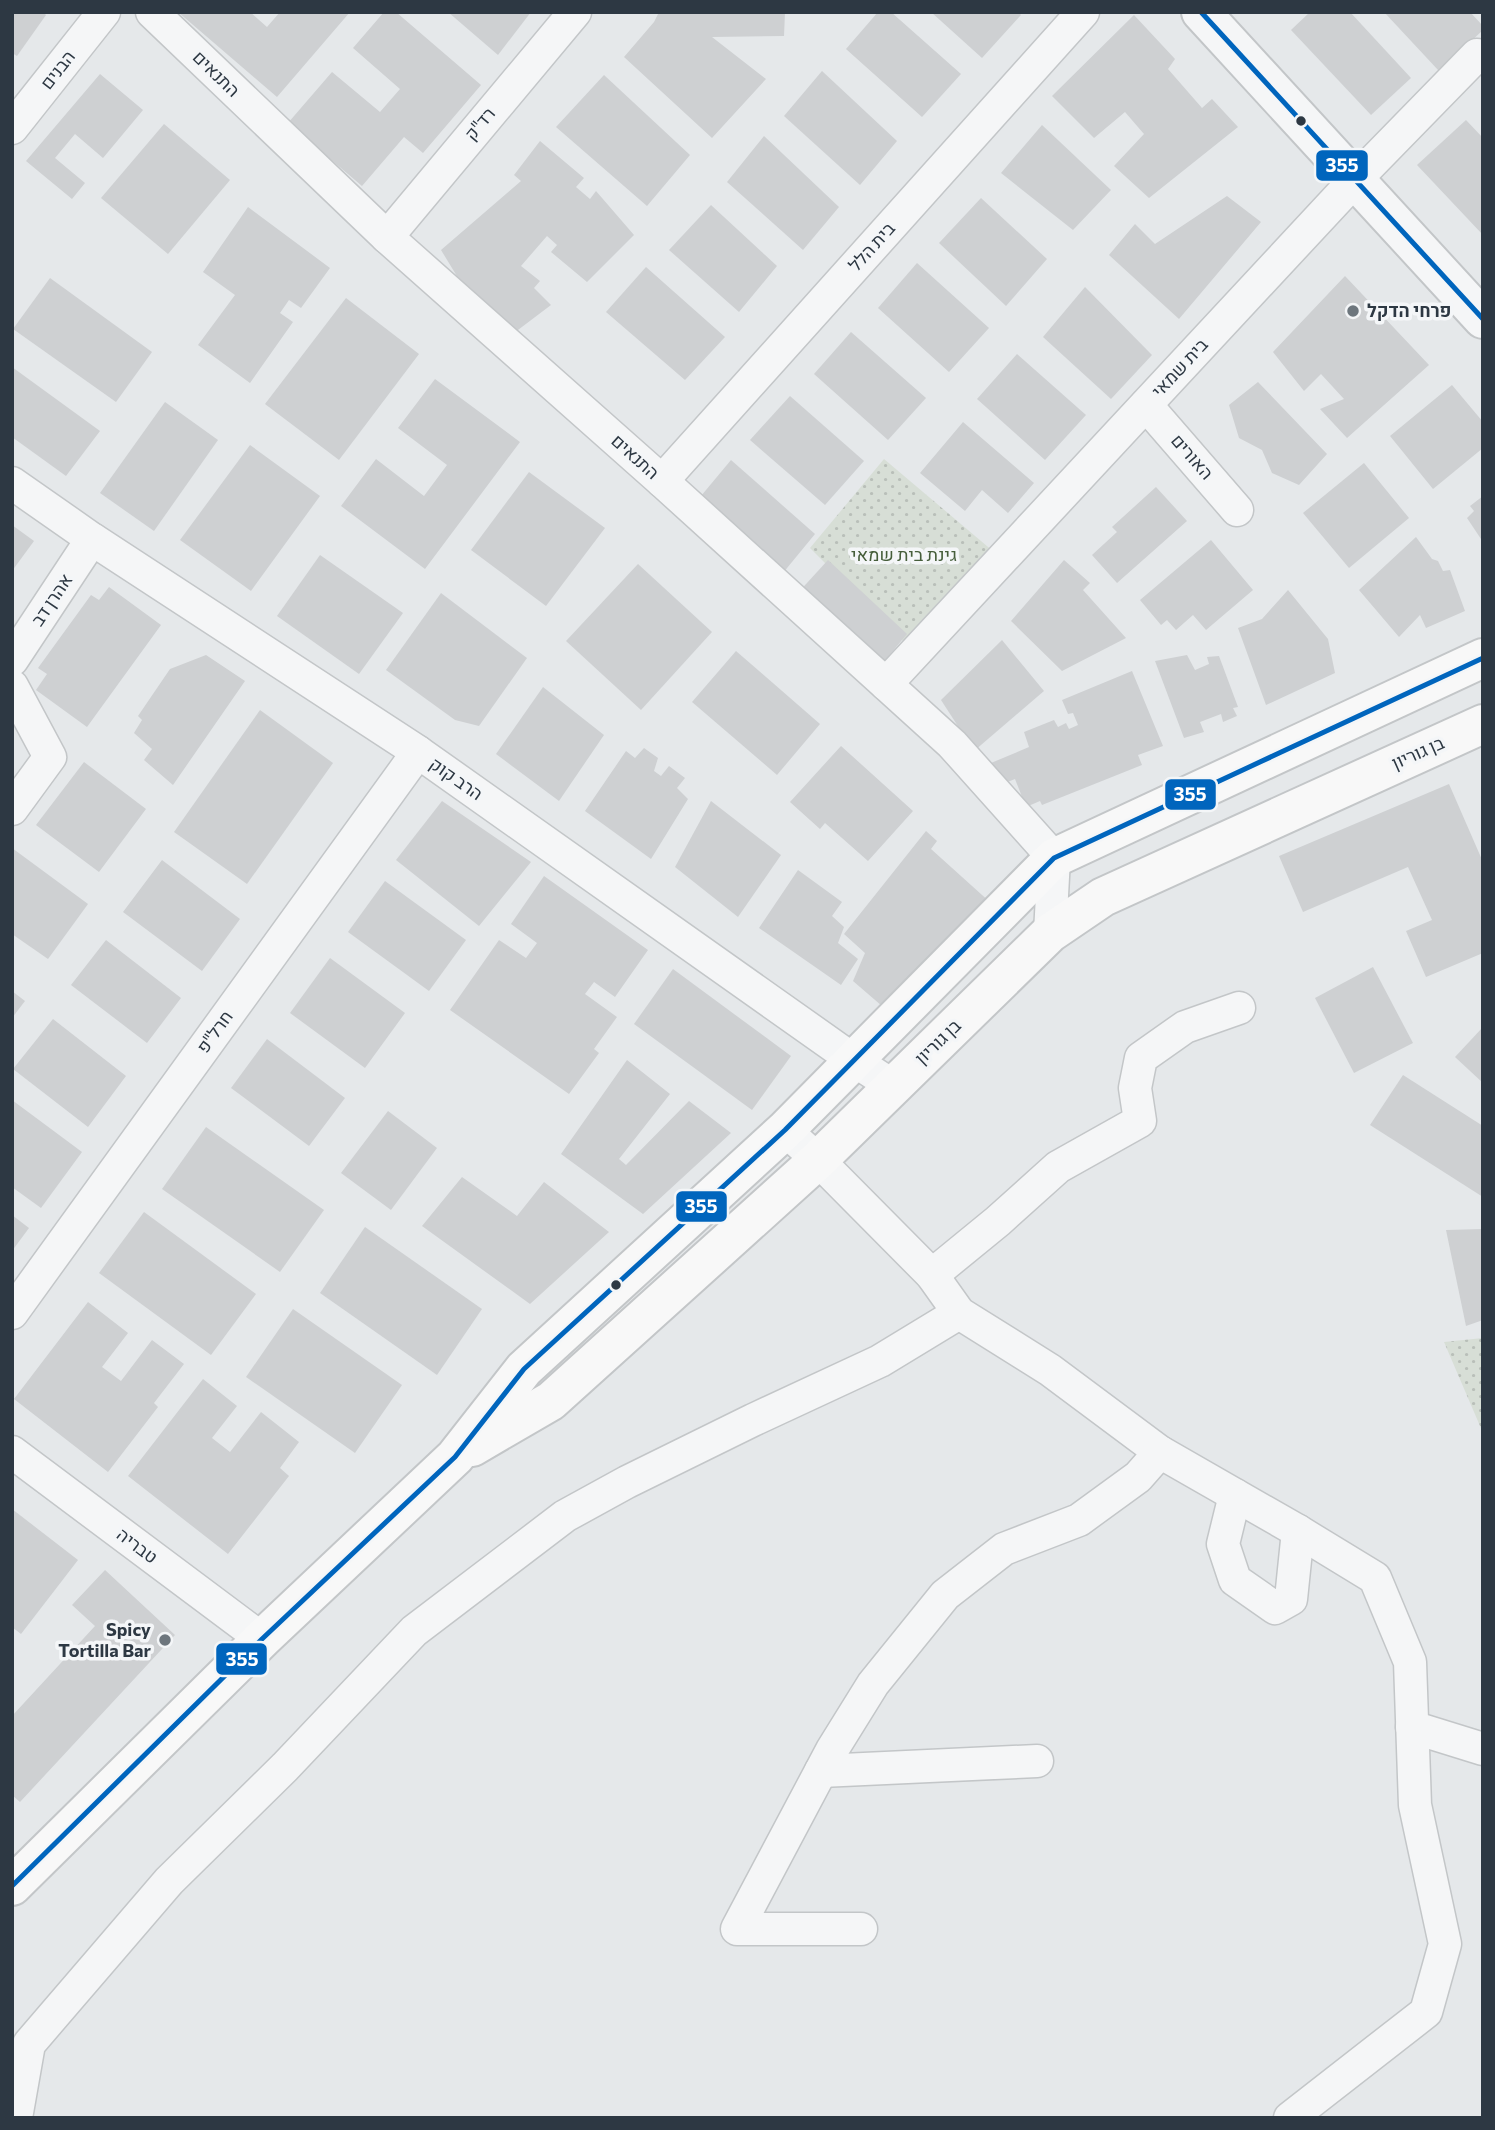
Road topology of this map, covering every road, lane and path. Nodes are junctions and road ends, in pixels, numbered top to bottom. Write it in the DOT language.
graph roads {
  1 [pos="104,12"];
  2 [pos="152,12"];
  3 [pos="575,12"];
  4 [pos="1083,12"];
  5 [pos="1201,12"];
  6 [pos="1477,55"];
  7 [pos="12,128"];
  8 [pos="1354,181"];
  9 [pos="387,237"];
  10 [pos="1483,318"];
  11 [pos="1146,405"];
  12 [pos="662,481"];
  13 [pos="12,483"];
  14 [pos="1237,510"];
  15 [pos="92,539"];
  16 [pos="1483,658"];
  17 [pos="12,660"];
  18 [pos="886,684"];
  19 [pos="12,685"];
  20 [pos="1483,723"];
  21 [pos="418,752"];
  22 [pos="12,808"];
  23 [pos="1054,858"];
  24 [pos="1050,933"];
  25 [pos="1239,1008"];
  26 [pos="852,1059"];
  27 [pos="893,1086"];
  28 [pos="785,1130"];
  29 [pos="818,1160"];
  30 [pos="932,1275"];
  31 [pos="959,1312"];
  32 [pos="12,1313"];
  33 [pos="12,1452"];
  34 [pos="1160,1452"];
  35 [pos="455,1457"];
  36 [pos="1235,1495"];
  37 [pos="1298,1531"];
  38 [pos="262,1639"];
  39 [pos="1412,1727"];
  40 [pos="1483,1749"];
  41 [pos="1037,1762"];
  42 [pos="821,1771"];
  43 [pos="12,1886"];
  44 [pos="861,1929"];
  45 [pos="16,2118"];
  46 [pos="1290,2118"];
  1 -- 7 [label="street, הבנים"];
  2 -- 9 [label="street, התנאים"];
  3 -- 9 [label="street, רד\"ק"];
  4 -- 12 [label="street, בית הלל"];
  5 -- 8 [label="street"];
  6 -- 8 [label="street, בית שמאי"];
  8 -- 10 [label="street"];
  8 -- 11 [label="street, בית שמאי"];
  9 -- 12 [label="street, התנאים"];
  11 -- 14 [label="street, האורים"];
  11 -- 18 [label="street, בית שמאי"];
  12 -- 18 [label="street, התנאים"];
  13 -- 15 [label="street, הרב קוק"];
  15 -- 17 [label="street, אהרן דב"];
  15 -- 21 [label="street, הרב קוק"];
  16 -- 23 [label="main road, בן גוריון"];
  18 -- 23 [label="street, התנאים"];
  19 -- 22 [label="street"];
  20 -- 24 [label="main road, בן גוריון"];
  21 -- 26 [label="street, הרב קוק"];
  21 -- 32 [label="street, חרל\"פ"];
  23 -- 24 [label="street"];
  23 -- 26 [label="main road, בן גוריון"];
  24 -- 27 [label="main road, בן גוריון"];
  25 -- 30 [label="street"];
  26 -- 27 [label="street, הרב קוק"];
  26 -- 28 [label="main road, בן גוריון"];
  27 -- 29 [label="main road, בן גוריון"];
  28 -- 29 [label="street"];
  28 -- 35 [label="main road, בן גוריון"];
  29 -- 30 [label="street"];
  29 -- 35 [label="main road, בן גוריון"];
  30 -- 31 [label="street"];
  31 -- 34 [label="street"];
  31 -- 45 [label="street"];
  33 -- 38 [label="street, טבריה"];
  34 -- 36 [label="street"];
  34 -- 42 [label="street"];
  35 -- 38 [label="main road, בן גוריון"];
  36 -- 37 [label="street"];
  36 -- 37 [label="street"];
  37 -- 39 [label="street"];
  38 -- 43 [label="main road, בן גוריון"];
  39 -- 40 [label="street"];
  39 -- 46 [label="street"];
  41 -- 42 [label="street"];
  42 -- 44 [label="street"];
}
